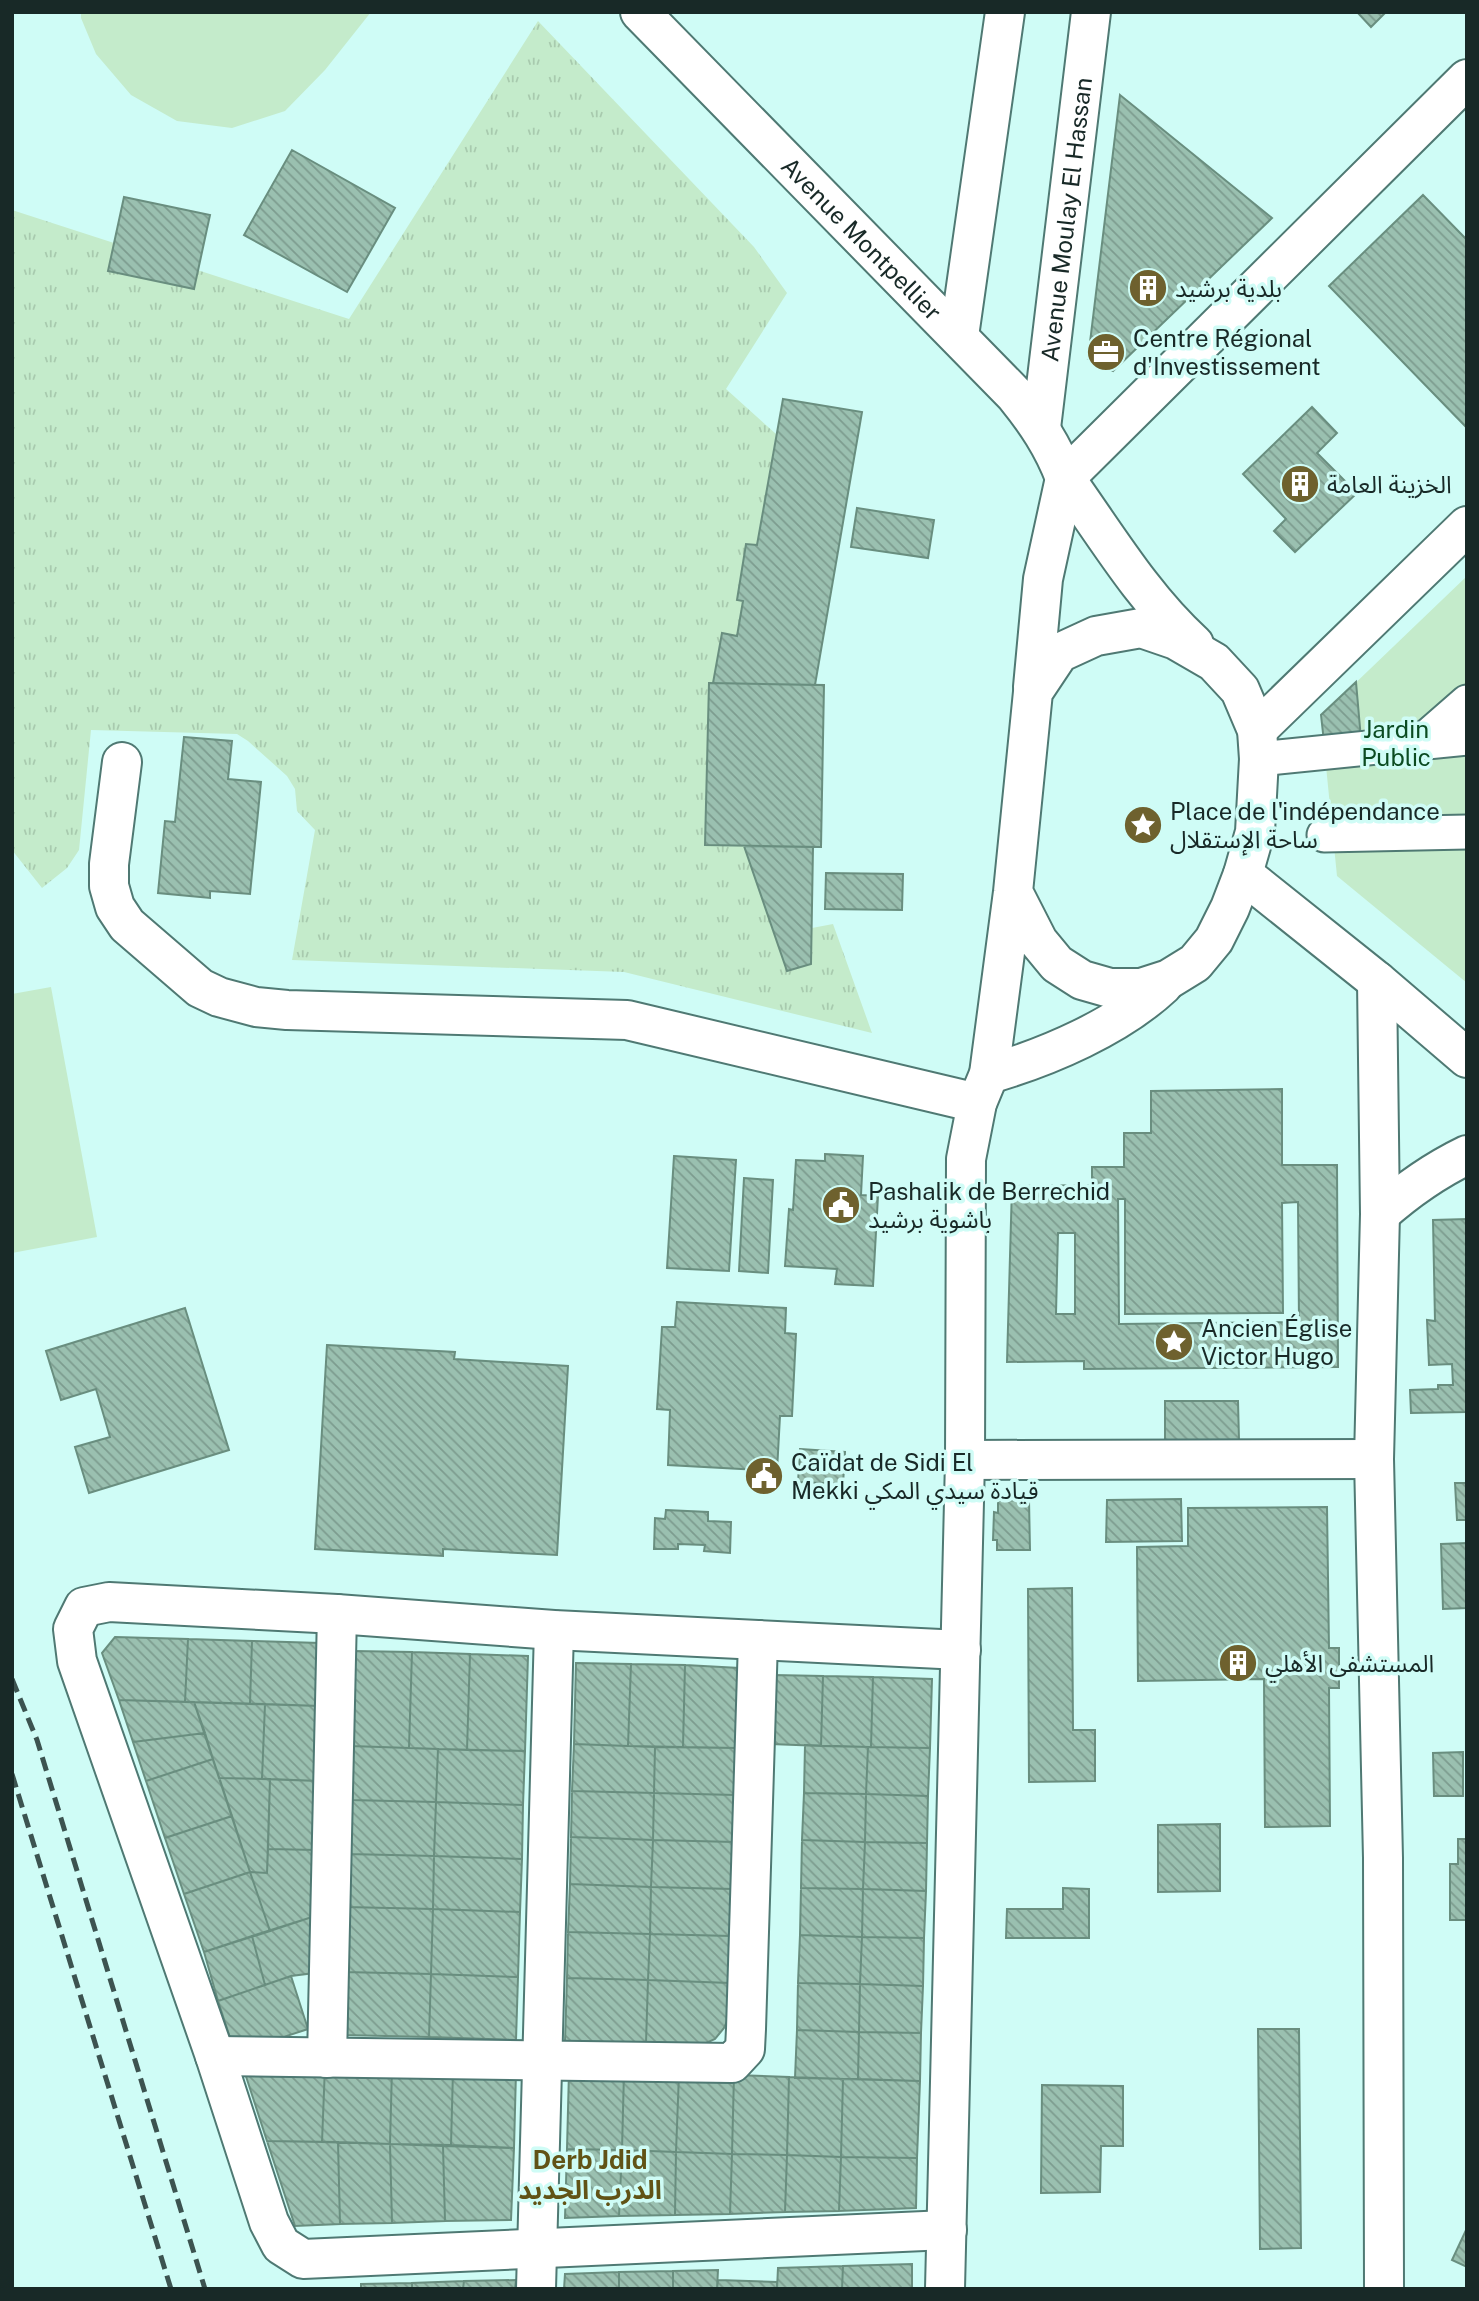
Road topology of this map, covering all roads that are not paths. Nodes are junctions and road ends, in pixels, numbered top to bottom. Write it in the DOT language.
graph roads {
  1 [pos="640,12"];
  2 [pos="1005,12"];
  3 [pos="1091,12"];
  4 [pos="1467,79"];
  5 [pos="959,336"];
  6 [pos="1041,428"];
  7 [pos="1065,478"];
  8 [pos="1467,526"];
  9 [pos="1214,662"];
  10 [pos="1033,692"];
  11 [pos="1467,702"];
  12 [pos="1467,738"];
  13 [pos="1420,743"];
  14 [pos="1258,745"];
  15 [pos="122,762"];
  16 [pos="1467,832"];
  17 [pos="1324,835"];
  18 [pos="1243,874"];
  19 [pos="1013,892"];
  20 [pos="1169,979"];
  21 [pos="1377,981"];
  22 [pos="1467,1058"];
  23 [pos="983,1089"];
  24 [pos="1467,1155"];
  25 [pos="1380,1214"];
  26 [pos="1374,1459"];
  27 [pos="965,1460"];
  28 [pos="337,1614"];
  29 [pos="554,1630"];
  30 [pos="758,1640"];
  31 [pos="961,1650"];
  32 [pos="215,2056"];
  33 [pos="327,2058"];
  34 [pos="544,2060"];
  35 [pos="947,2230"];
  36 [pos="536,2247"];
  37 [pos="536,2289"];
  38 [pos="945,2289"];
  39 [pos="1384,2289"];
  1 -- 5 [label="street, Avenue Montpellier"];
  2 -- 5 [label="street"];
  3 -- 6 [label="street, Avenue Moulay El Hassan"];
  4 -- 7 [label="street"];
  5 -- 6 [label="street, Avenue Montpellier"];
  6 -- 7 [label="street, Avenue Montpellier"];
  7 -- 9 [label="street, Avenue Montpellier"];
  7 -- 10 [label="street"];
  8 -- 14 [label="street"];
  9 -- 10 [label="street"];
  9 -- 14 [label="street"];
  10 -- 19 [label="street"];
  11 -- 13 [label="street"];
  12 -- 13 [label="street"];
  13 -- 14 [label="street"];
  14 -- 18 [label="street"];
  15 -- 23 [label="street"];
  16 -- 17 [label="street"];
  18 -- 20 [label="street"];
  18 -- 21 [label="street"];
  19 -- 20 [label="street"];
  19 -- 23 [label="street"];
  20 -- 23 [label="street"];
  21 -- 22 [label="street"];
  21 -- 25 [label="street"];
  23 -- 27 [label="street"];
  24 -- 25 [label="street"];
  25 -- 26 [label="street"];
  26 -- 27 [label="street"];
  26 -- 39 [label="street"];
  27 -- 31 [label="street"];
  28 -- 29 [label="street"];
  28 -- 32 [label="street"];
  28 -- 33 [label="street"];
  29 -- 30 [label="street"];
  29 -- 34 [label="street"];
  30 -- 31 [label="street"];
  30 -- 34 [label="street"];
  31 -- 35 [label="street"];
  32 -- 33 [label="street"];
  32 -- 36 [label="street"];
  33 -- 34 [label="street"];
  34 -- 36 [label="street"];
  35 -- 36 [label="street"];
  35 -- 38 [label="street"];
  36 -- 37 [label="street"];
}
